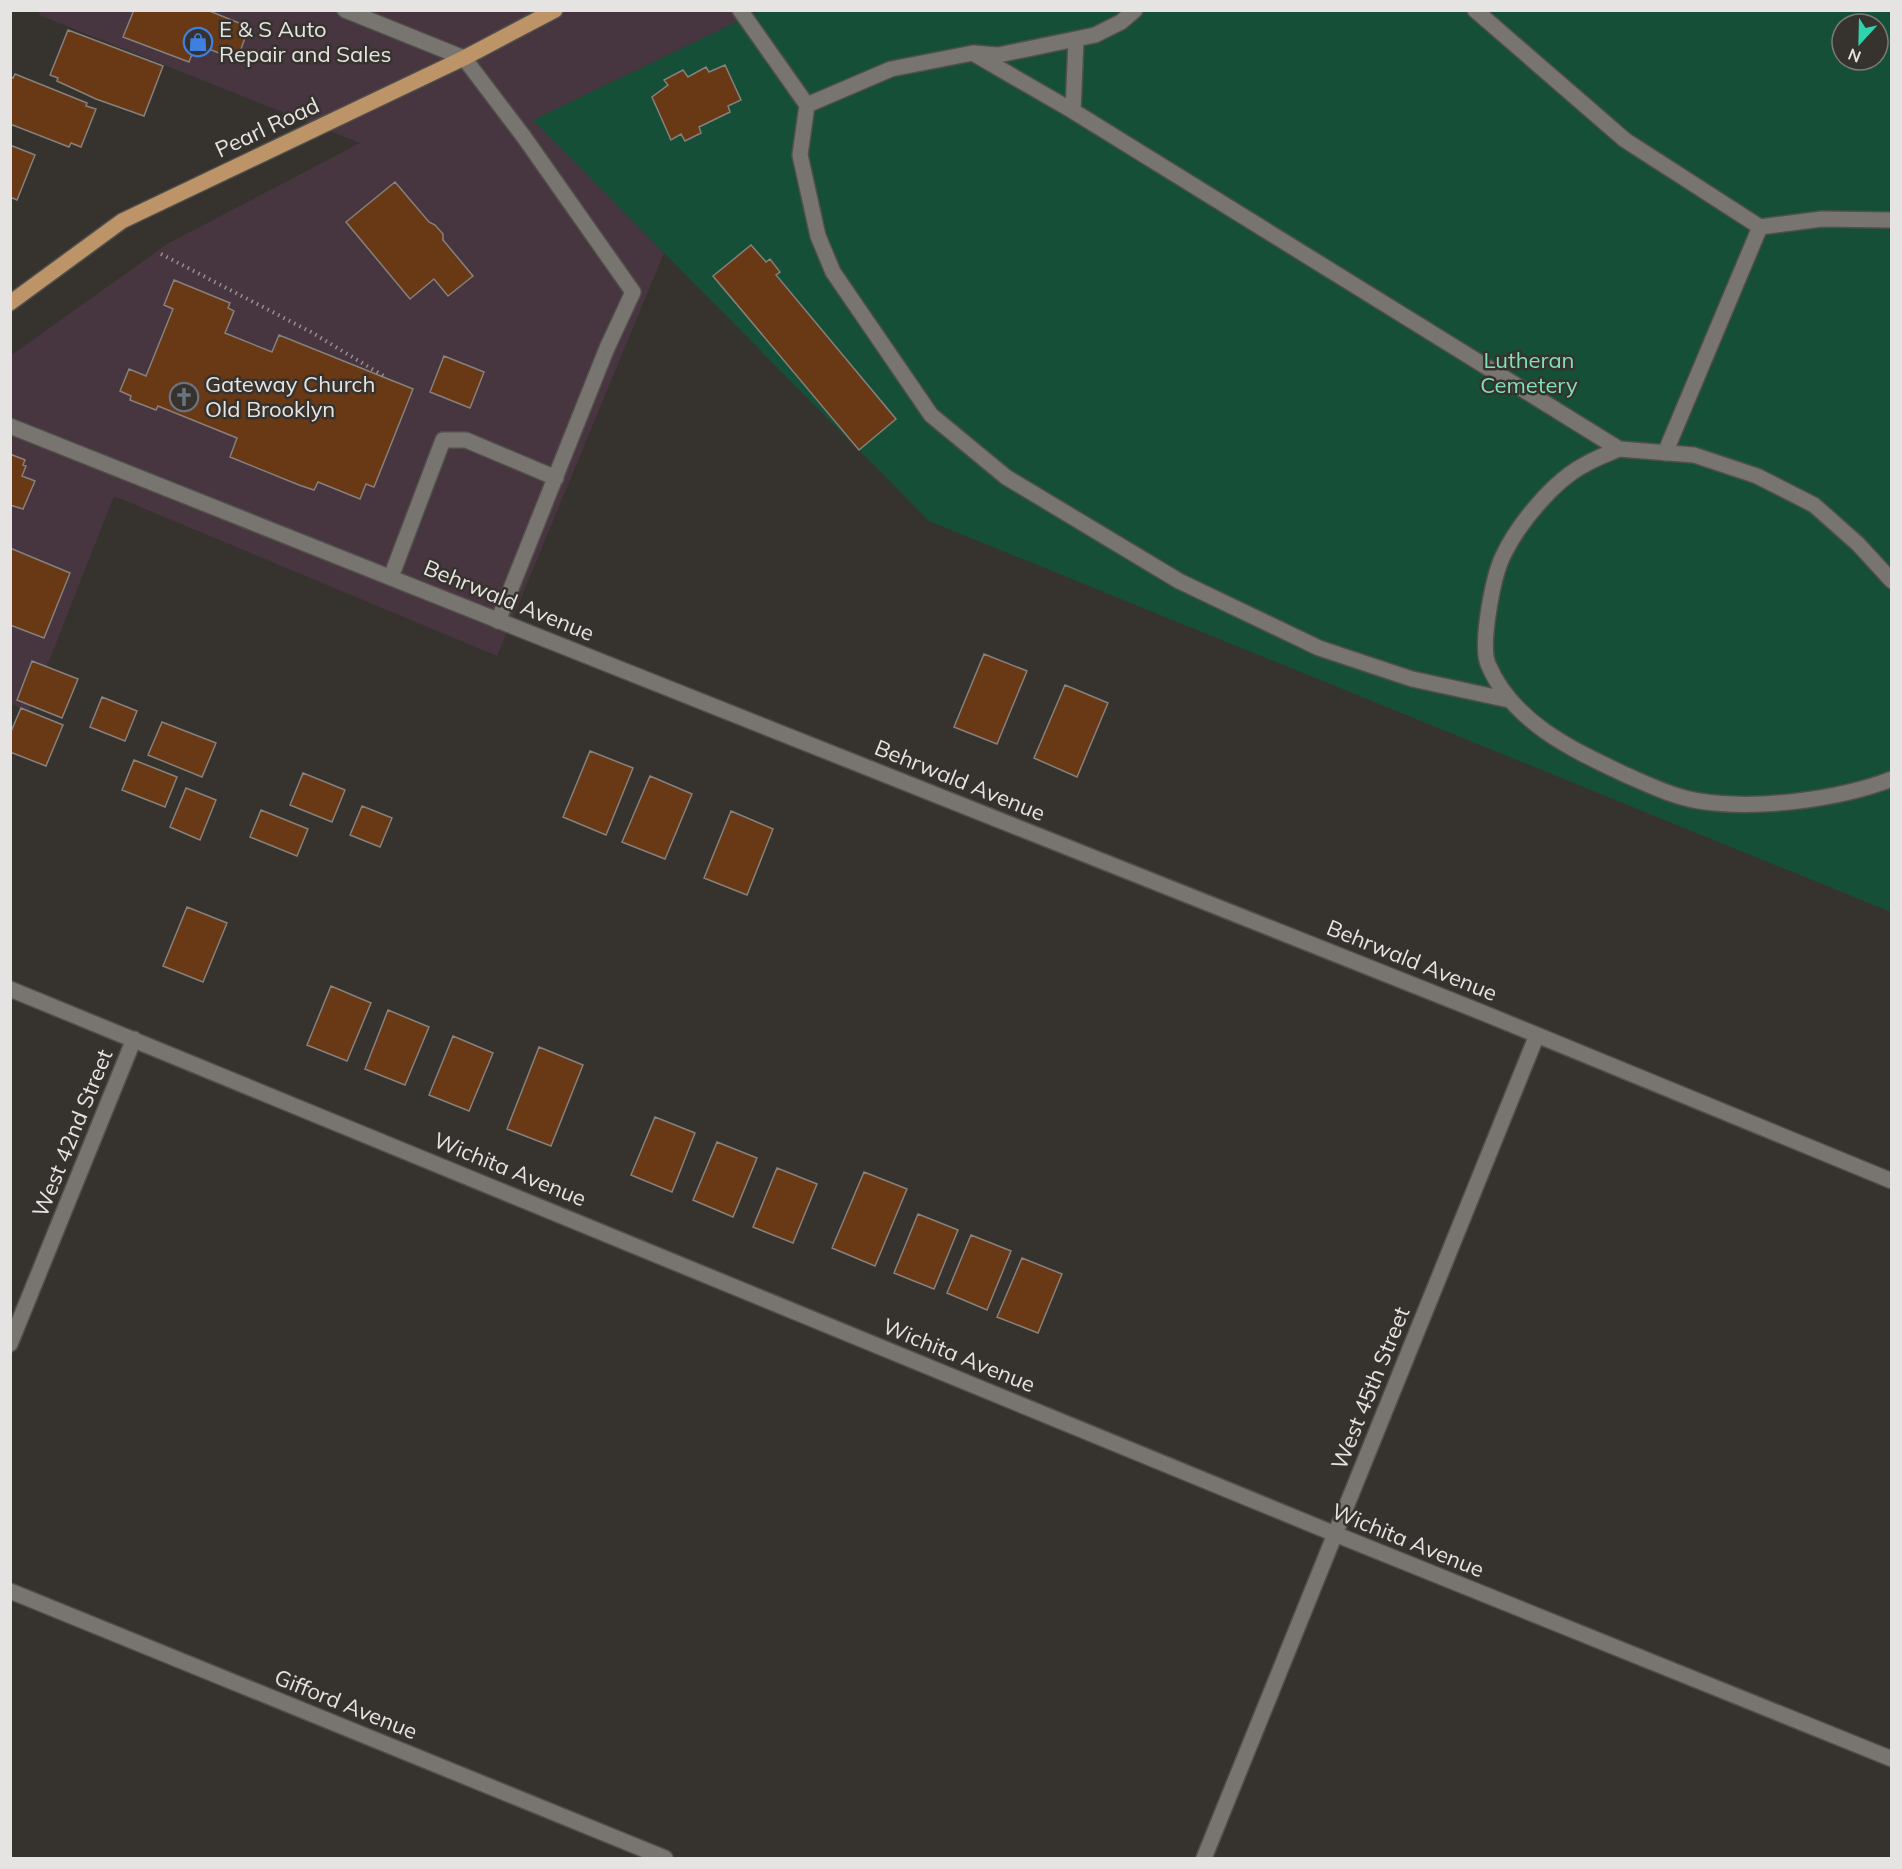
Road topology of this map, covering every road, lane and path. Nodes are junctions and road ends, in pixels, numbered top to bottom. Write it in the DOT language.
graph roads {
  1 [pos="345,10"];
  2 [pos="555,10"];
  3 [pos="741,10"];
  4 [pos="1135,10"];
  5 [pos="1475,10"];
  6 [pos="1076,40"];
  7 [pos="974,53"];
  8 [pos="464,58"];
  9 [pos="807,105"];
  10 [pos="1073,111"];
  11 [pos="1892,220"];
  12 [pos="1760,227"];
  13 [pos="161,254"];
  14 [pos="10,303"];
  15 [pos="387,378"];
  16 [pos="10,426"];
  17 [pos="1619,449"];
  18 [pos="1665,453"];
  19 [pos="556,478"];
  20 [pos="391,577"];
  21 [pos="1892,581"];
  22 [pos="498,621"];
  23 [pos="1509,700"];
  24 [pos="1892,780"];
  25 [pos="10,989"];
  26 [pos="1537,1035"];
  27 [pos="134,1039"];
  28 [pos="1892,1181"];
  29 [pos="10,1344"];
  30 [pos="1335,1534"];
  31 [pos="10,1591"];
  32 [pos="1892,1759"];
  33 [pos="665,1858"];
  34 [pos="1204,1858"];
  1 -- 8 [label="street"];
  2 -- 8 [label="main road, Pearl Road"];
  3 -- 9 [label="street"];
  4 -- 6 [label="street"];
  5 -- 12 [label="street"];
  6 -- 7 [label="street"];
  6 -- 10 [label="street"];
  7 -- 9 [label="street"];
  7 -- 10 [label="street"];
  8 -- 14 [label="main road, Pearl Road"];
  8 -- 19 [label="street"];
  9 -- 23 [label="street"];
  10 -- 17 [label="street"];
  11 -- 12 [label="street"];
  12 -- 18 [label="street"];
  13 -- 15 [label="path"];
  16 -- 20 [label="street, Behrwald Avenue"];
  17 -- 18 [label="street"];
  17 -- 23 [label="street"];
  18 -- 21 [label="street"];
  19 -- 20 [label="street"];
  19 -- 22 [label="street"];
  20 -- 22 [label="street, Behrwald Avenue"];
  22 -- 26 [label="street, Behrwald Avenue"];
  23 -- 24 [label="street"];
  25 -- 27 [label="street, Wichita Avenue"];
  26 -- 28 [label="street, Behrwald Avenue"];
  26 -- 30 [label="street, West 45th Street"];
  27 -- 29 [label="street, West 42nd Street"];
  27 -- 30 [label="street, Wichita Avenue"];
  30 -- 32 [label="street, Wichita Avenue"];
  30 -- 34 [label="street, West 45th Street"];
  31 -- 33 [label="street, Gifford Avenue"];
}
